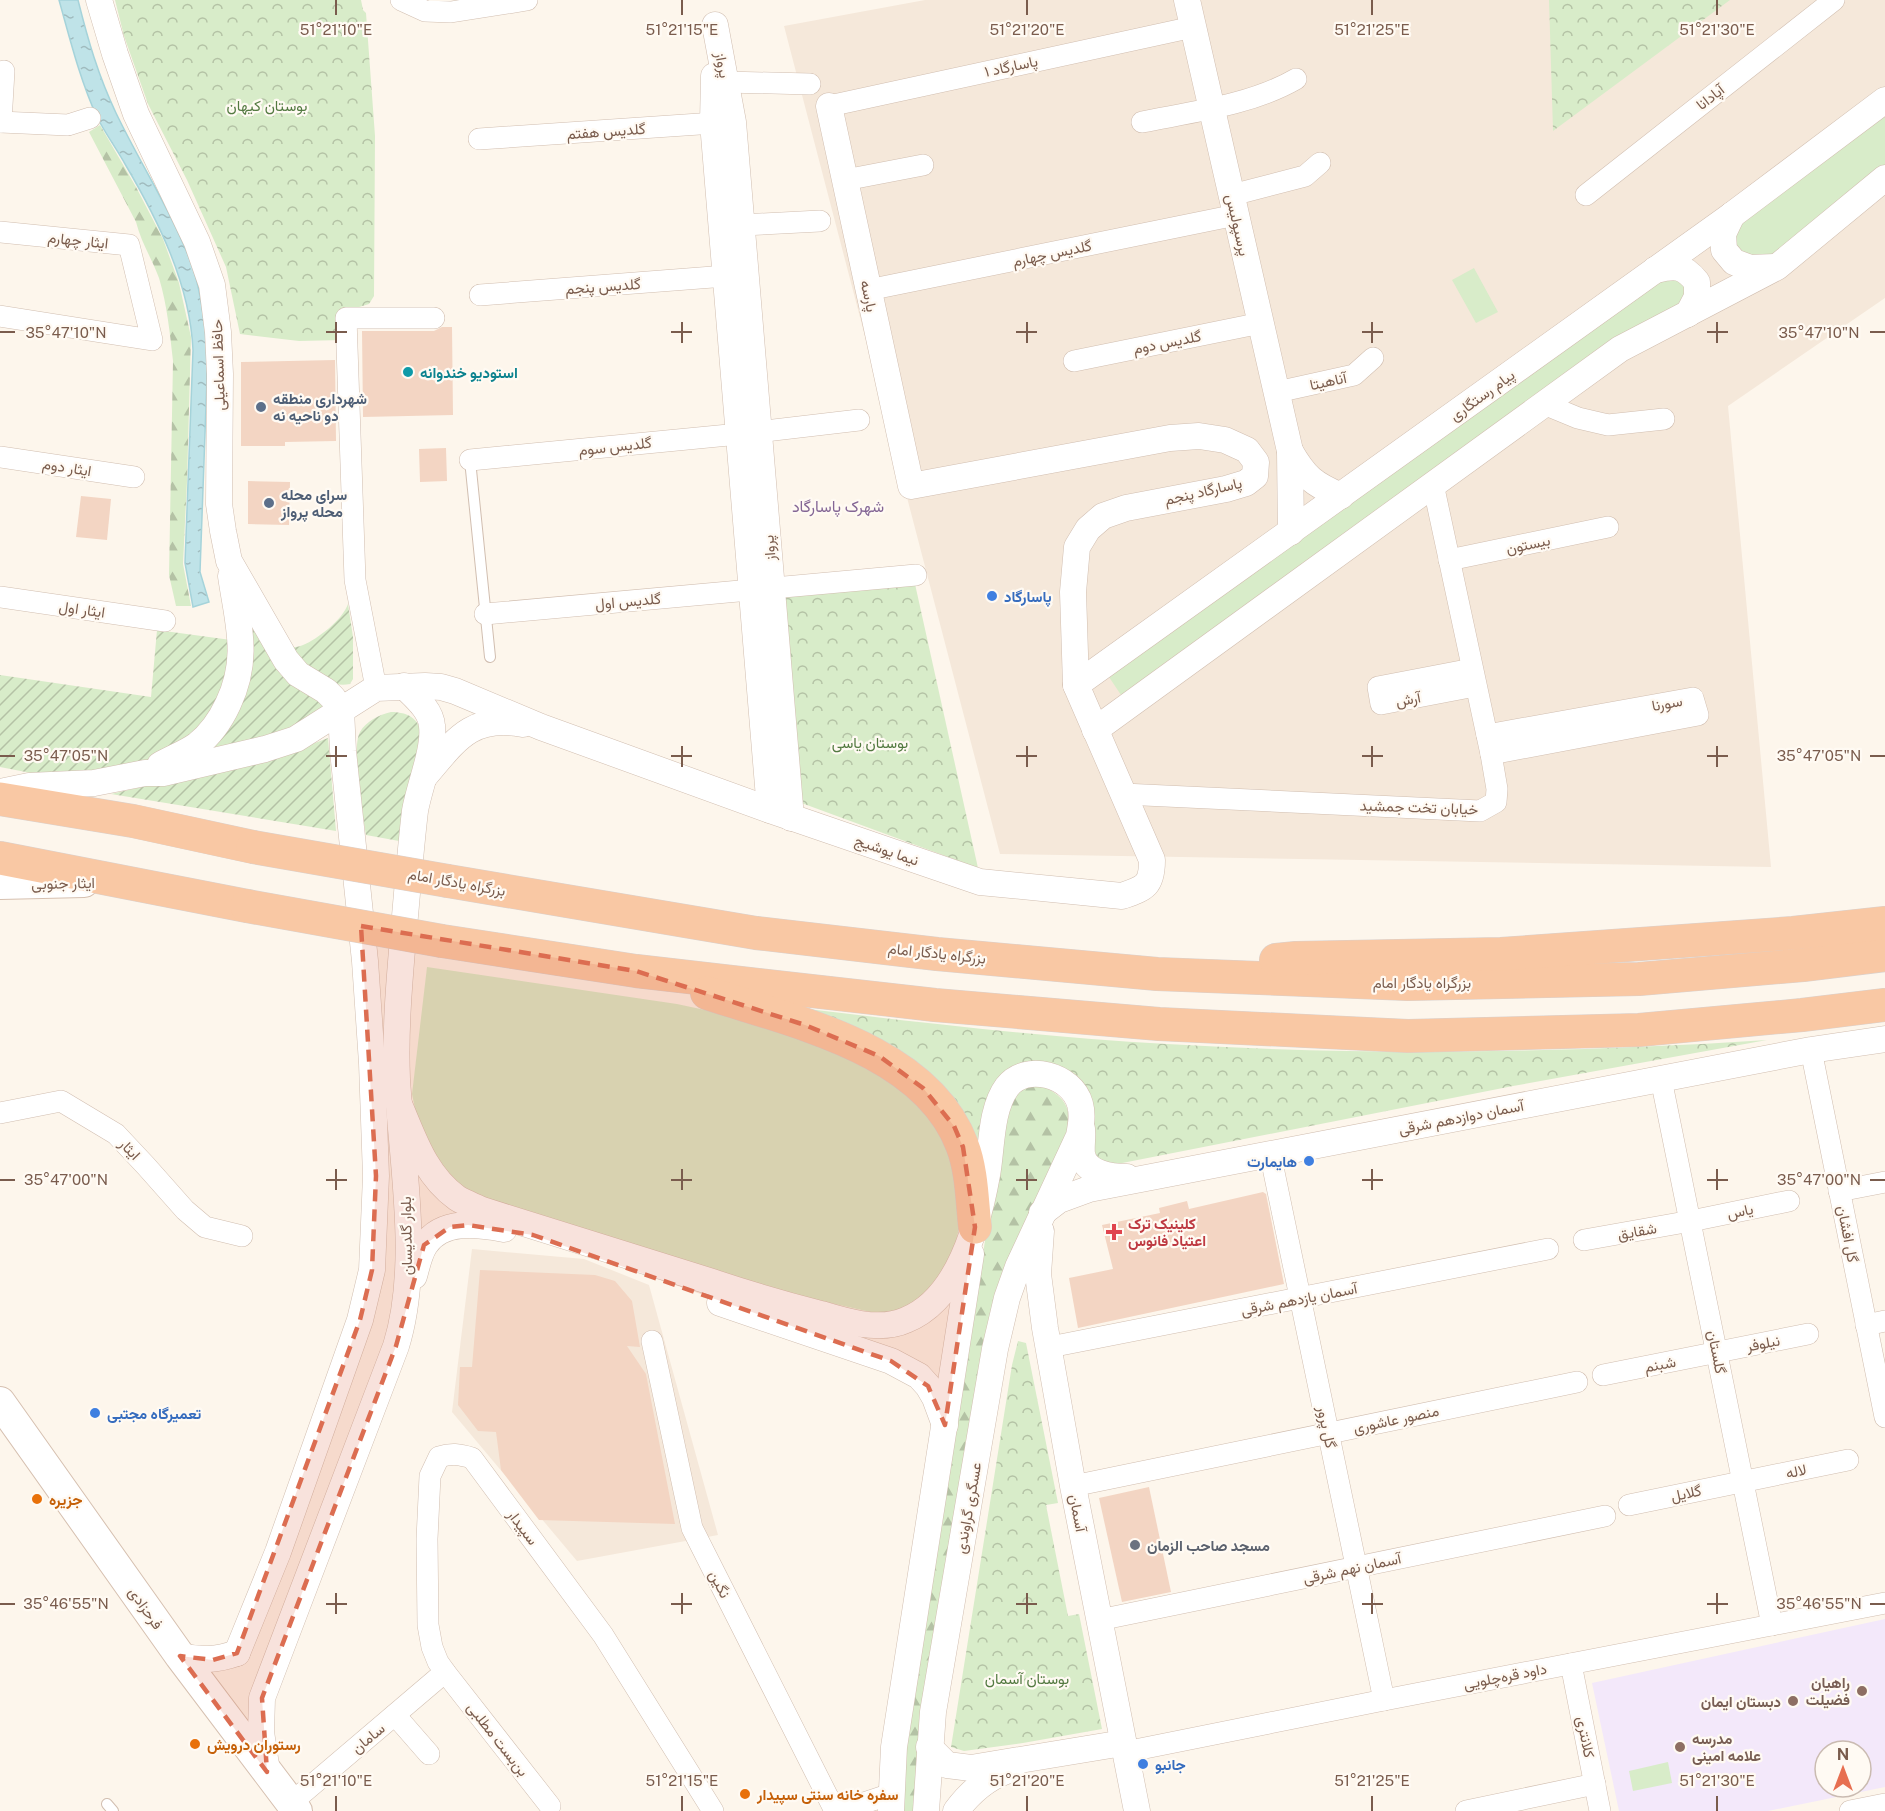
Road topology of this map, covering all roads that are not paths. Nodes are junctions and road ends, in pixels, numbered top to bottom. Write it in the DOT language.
graph roads {
  1 [pos="99,0"];
  2 [pos="401,0"];
  3 [pos="527,0"];
  4 [pos="1187,0"];
  5 [pos="1834,0"];
  6 [pos="1193,27"];
  7 [pos="4,70"];
  8 [pos="1296,79"];
  9 [pos="726,82"];
  10 [pos="810,84"];
  11 [pos="1885,100"];
  12 [pos="829,106"];
  13 [pos="1212,108"];
  14 [pos="90,118"];
  15 [pos="0,122"];
  16 [pos="1142,122"];
  17 [pos="723,123"];
  18 [pos="478,140"];
  19 [pos="1320,163"];
  20 [pos="923,165"];
  21 [pos="1885,178"];
  22 [pos="844,180"];
  23 [pos="1586,195"];
  24 [pos="1234,205"];
  25 [pos="1732,214"];
  26 [pos="820,221"];
  27 [pos="742,225"];
  28 [pos="0,232"];
  29 [pos="1777,267"];
  30 [pos="1655,270"];
  31 [pos="726,276"];
  32 [pos="868,290"];
  33 [pos="480,295"];
  34 [pos="1688,314"];
  35 [pos="0,316"];
  36 [pos="434,318"];
  37 [pos="1261,323"];
  38 [pos="1373,358"];
  39 [pos="1074,361"];
  40 [pos="1277,392"];
  41 [pos="1544,404"];
  42 [pos="1664,419"];
  43 [pos="859,420"];
  44 [pos="749,433"];
  45 [pos="1290,451"];
  46 [pos="0,457"];
  47 [pos="470,460"];
  48 [pos="134,477"];
  49 [pos="1433,484"];
  50 [pos="911,486"];
  51 [pos="1341,496"];
  52 [pos="1608,527"];
  53 [pos="1291,532"];
  54 [pos="1449,560"];
  55 [pos="229,561"];
  56 [pos="916,575"];
  57 [pos="762,588"];
  58 [pos="0,597"];
  59 [pos="485,614"];
  60 [pos="165,621"];
  61 [pos="490,657"];
  62 [pos="1076,685"];
  63 [pos="404,686"];
  64 [pos="376,688"];
  65 [pos="340,710"];
  66 [pos="541,727"];
  67 [pos="1095,730"];
  68 [pos="1489,745"];
  69 [pos="145,773"];
  70 [pos="422,780"];
  71 [pos="0,792"];
  72 [pos="1123,794"];
  73 [pos="0,799"];
  74 [pos="781,814"];
  75 [pos="0,858"];
  76 [pos="126,881"];
  77 [pos="0,884"];
  78 [pos="1885,923"];
  79 [pos="1885,956"];
  80 [pos="636,971"];
  81 [pos="1157,974"];
  82 [pos="1885,1005"];
  83 [pos="1885,1039"];
  84 [pos="1811,1050"];
  85 [pos="1661,1079"];
  86 [pos="399,1104"];
  87 [pos="0,1113"];
  88 [pos="1082,1120"];
  89 [pos="1270,1153"];
  90 [pos="1155,1176"];
  91 [pos="1885,1182"];
  92 [pos="1839,1191"];
  93 [pos="1788,1201"];
  94 [pos="1042,1213"];
  95 [pos="1690,1221"];
  96 [pos="975,1227"];
  97 [pos="242,1236"];
  98 [pos="1584,1240"];
  99 [pos="1548,1249"];
  100 [pos="1300,1299"];
  101 [pos="405,1308"];
  102 [pos="1876,1323"];
  103 [pos="1808,1334"];
  104 [pos="652,1341"];
  105 [pos="1050,1347"];
  106 [pos="995,1349"];
  107 [pos="1717,1352"];
  108 [pos="1603,1375"];
  109 [pos="1577,1382"];
  110 [pos="0,1402"];
  111 [pos="1885,1417"];
  112 [pos="945,1425"];
  113 [pos="1328,1433"];
  114 [pos="1848,1460"];
  115 [pos="1743,1481"];
  116 [pos="1073,1486"];
  117 [pos="1629,1505"];
  118 [pos="1605,1516"];
  119 [pos="1356,1568"];
  120 [pos="1885,1603"];
  121 [pos="1099,1620"];
  122 [pos="1772,1625"];
  123 [pos="237,1653"];
  124 [pos="180,1656"];
  125 [pos="1571,1664"];
  126 [pos="273,1667"];
  127 [pos="446,1672"];
  128 [pos="1383,1700"];
  129 [pos="395,1715"];
  130 [pos="929,1747"];
  131 [pos="1124,1747"];
  132 [pos="429,1754"];
  133 [pos="267,1772"];
  134 [pos="1595,1784"];
  135 [pos="891,1803"];
  136 [pos="1885,1804"];
  137 [pos="550,1806"];
  138 [pos="289,1808"];
  139 [pos="712,1811"];
  140 [pos="835,1811"];
  141 [pos="840,1811"];
  142 [pos="926,1811"];
  143 [pos="956,1811"];
  144 [pos="1137,1811"];
  145 [pos="1466,1811"];
  146 [pos="1600,1811"];
  147 [pos="1850,1811"];
  1 -- 55 [label="street, حافظ اسماعیلی"];
  2 -- 3 [label="street"];
  4 -- 6 [label="street, پرسپولیس"];
  5 -- 23 [label="street, آپادانا"];
  6 -- 12 [label="street, پاسارگاد ۱"];
  6 -- 13 [label="street, پرسپولیس"];
  7 -- 15 [label="street"];
  8 -- 13 [label="street"];
  9 -- 10 [label="street"];
  9 -- 17 [label="street, پرواز"];
  9 -- 17 [label="street, پرواز"];
  11 -- 25 [label="street, پیام رستگاری"];
  12 -- 22 [label="street, پارسه"];
  13 -- 16 [label="street"];
  13 -- 24 [label="street, پرسپولیس"];
  14 -- 15 [label="street"];
  17 -- 18 [label="street, گلدیس هفتم"];
  17 -- 27 [label="street, پرواز"];
  17 -- 31 [label="street, پرواز"];
  19 -- 24 [label="street, گلدیس چهارم"];
  20 -- 22 [label="street"];
  21 -- 29 [label="street"];
  22 -- 32 [label="street, پارسه"];
  24 -- 32 [label="street, گلدیس چهارم"];
  24 -- 37 [label="street, پرسپولیس"];
  25 -- 29 [label="street"];
  25 -- 30 [label="street, پیام رستگاری"];
  26 -- 27 [label="street"];
  27 -- 44 [label="street, پرواز"];
  28 -- 35 [label="street, ایثار چهارم"];
  29 -- 34 [label="street"];
  30 -- 34 [label="street"];
  30 -- 51 [label="street, پیام رستگاری"];
  31 -- 33 [label="street, گلدیس پنجم"];
  31 -- 44 [label="street, پرواز"];
  32 -- 50 [label="street, پارسه"];
  34 -- 41 [label="street"];
  36 -- 64 [label="street"];
  37 -- 39 [label="street, گلدیس دوم"];
  37 -- 40 [label="street, پرسپولیس"];
  38 -- 40 [label="street, آناهیتا"];
  40 -- 45 [label="street, پرسپولیس"];
  41 -- 42 [label="street"];
  41 -- 49 [label="street"];
  43 -- 44 [label="street"];
  44 -- 47 [label="street, گلدیس سوم"];
  44 -- 57 [label="street, پرواز"];
  45 -- 51 [label="street, پرسپولیس"];
  45 -- 53 [label="street, پرسپولیس"];
  46 -- 48 [label="street, ایثار دوم"];
  47 -- 59 [label="lane"];
  49 -- 54 [label="street, خیابان تخت جمشید"];
  49 -- 67 [label="street"];
  50 -- 62 [label="street, پاسارگاد پنجم"];
  51 -- 53 [label="street, پیام رستگاری"];
  52 -- 54 [label="street, بیستون"];
  53 -- 62 [label="street, پیام رستگاری"];
  54 -- 68 [label="street, خیابان تخت جمشید"];
  55 -- 65 [label="street, حافظ اسماعیلی"];
  55 -- 69 [label="street"];
  56 -- 57 [label="street"];
  57 -- 59 [label="street, گلدیس اول"];
  57 -- 74 [label="street, پرواز"];
  58 -- 60 [label="street, ایثار اول"];
  59 -- 61 [label="lane"];
  62 -- 67 [label="street"];
  63 -- 64 [label="street"];
  63 -- 66 [label="street"];
  63 -- 70 [label="street, بلوار گلدیسان"];
  64 -- 65 [label="street"];
  65 -- 69 [label="street"];
  65 -- 123 [label="street, بلوار گلدیسان"];
  66 -- 70 [label="street"];
  66 -- 74 [label="street, نیما یوشیج"];
  67 -- 72 [label="street"];
  68 -- 68 [label="street, سورنا"];
  68 -- 72 [label="street, خیابان تخت جمشید"];
  69 -- 71 [label="street"];
  70 -- 86 [label="street, بلوار گلدیسان"];
  72 -- 74 [label="street, نیما یوشیج"];
  73 -- 81 [label="highway, بزرگراه یادگار امام, bridge"];
  75 -- 76 [label="highway"];
  76 -- 77 [label="main road, ایثار جنوبی"];
  76 -- 80 [label="highway, bridge"];
  78 -- 81 [label="highway"];
  79 -- 81 [label="highway, بزرگراه یادگار امام"];
  80 -- 82 [label="highway"];
  80 -- 96 [label="highway"];
  83 -- 84 [label="street, آسمان دوازدهم شرقی"];
  84 -- 85 [label="street, آسمان دوازدهم شرقی"];
  84 -- 92 [label="street, گل افشان"];
  85 -- 89 [label="street, آسمان دوازدهم شرقی"];
  85 -- 95 [label="street, گلستان"];
  86 -- 96 [label="street"];
  86 -- 101 [label="street, بلوار گلدیسان"];
  87 -- 97 [label="street, ایثار"];
  88 -- 90 [label="street"];
  88 -- 94 [label="street, عسگری گراوندی"];
  88 -- 96 [label="street"];
  89 -- 90 [label="street, آسمان دوازدهم شرقی"];
  89 -- 100 [label="street, گل پرور"];
  90 -- 94 [label="street, آسمان دوازدهم شرقی"];
  91 -- 92 [label="street"];
  92 -- 102 [label="street, گل افشان"];
  93 -- 95 [label="street, یاس"];
  94 -- 105 [label="street, آسمان"];
  94 -- 106 [label="street, عسگری گراوندی"];
  95 -- 98 [label="street, شقایق"];
  95 -- 107 [label="street, گلستان"];
  96 -- 112 [label="street"];
  99 -- 100 [label="street, آسمان یازدهم شرقی"];
  100 -- 105 [label="street, آسمان یازدهم شرقی"];
  100 -- 113 [label="street, گل پرور"];
  101 -- 112 [label="street"];
  101 -- 126 [label="street, بلوار گلدیسان"];
  102 -- 111 [label="street, گل افشان"];
  103 -- 107 [label="street, نیلوفر"];
  104 -- 140 [label="street, نگین"];
  105 -- 106 [label="street"];
  105 -- 116 [label="street, آسمان"];
  106 -- 130 [label="street, عسگری گراوندی"];
  107 -- 108 [label="street, شبنم"];
  107 -- 115 [label="street, گلستان"];
  109 -- 113 [label="street, منصور عاشوری"];
  110 -- 124 [label="main road, فرحزادی"];
  112 -- 135 [label="street"];
  113 -- 116 [label="street, منصور عاشوری"];
  113 -- 119 [label="street, گل پرور"];
  114 -- 115 [label="street, لاله"];
  115 -- 117 [label="street, گلایل"];
  115 -- 122 [label="street, گلستان"];
  116 -- 121 [label="street, آسمان"];
  118 -- 119 [label="street, آسمان نهم شرقی"];
  119 -- 121 [label="street, آسمان نهم شرقی"];
  119 -- 128 [label="street, گل پرور"];
  120 -- 122 [label="street, داود قره‌چلویی"];
  121 -- 131 [label="street, آسمان"];
  122 -- 125 [label="street, داود قره‌چلویی"];
  123 -- 124 [label="street"];
  123 -- 126 [label="street"];
  124 -- 133 [label="main road, فرحزادی"];
  125 -- 128 [label="street, داود قره‌چلویی"];
  125 -- 134 [label="street, کلانتری"];
  126 -- 133 [label="street, بلوار گلدیسان"];
  127 -- 129 [label="street, سامان"];
  127 -- 137 [label="street, بن‌بست مطلبی"];
  127 -- 139 [label="street, سپیدار"];
  128 -- 131 [label="street, داود قره‌چلویی"];
  129 -- 132 [label="street"];
  129 -- 138 [label="street, سامان"];
  130 -- 131 [label="street"];
  130 -- 142 [label="street, عسگری گراوندی"];
  131 -- 143 [label="street"];
  131 -- 144 [label="street, آسمان"];
  133 -- 138 [label="main road, فرحزادی"];
  134 -- 145 [label="street"];
  134 -- 146 [label="street, کلانتری"];
  135 -- 141 [label="street"];
  136 -- 147 [label="street"];
}
